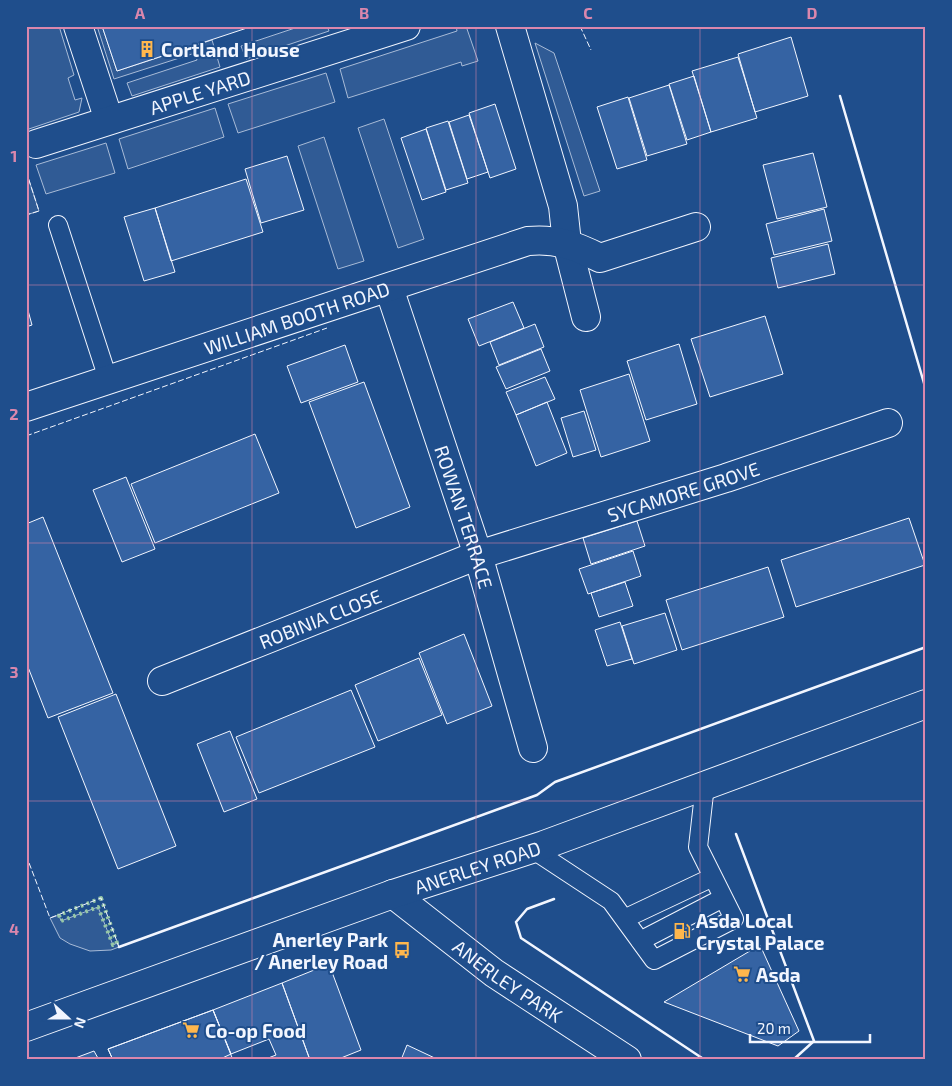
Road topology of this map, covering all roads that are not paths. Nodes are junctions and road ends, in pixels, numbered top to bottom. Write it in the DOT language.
graph roads {
  1 [pos="78,26"];
  2 [pos="406,26"];
  3 [pos="510,26"];
  4 [pos="109,120"];
  5 [pos="36,144"];
  6 [pos="58,225"];
  7 [pos="696,227"];
  8 [pos="567,243"];
  9 [pos="389,288"];
  10 [pos="586,317"];
  11 [pos="108,379"];
  12 [pos="26,407"];
  13 [pos="888,424"];
  14 [pos="478,555"];
  15 [pos="162,681"];
  16 [pos="926,704"];
  17 [pos="534,748"];
  18 [pos="705,785"];
  19 [pos="532,849"];
  20 [pos="713,877"];
  21 [pos="393,894"];
  22 [pos="723,898"];
  23 [pos="624,919"];
  24 [pos="640,941"];
  25 [pos="26,1026"];
  26 [pos="627,1060"];
  1 -- 4 [label="street"];
  2 -- 4 [label="street, APPLE YARD"];
  3 -- 8 [label="street"];
  4 -- 5 [label="street, APPLE YARD"];
  6 -- 11 [label="lane"];
  7 -- 8 [label="street, WILLIAM BOOTH ROAD"];
  8 -- 9 [label="street, WILLIAM BOOTH ROAD"];
  8 -- 10 [label="street"];
  9 -- 11 [label="street, WILLIAM BOOTH ROAD"];
  9 -- 14 [label="street, ROWAN TERRACE"];
  11 -- 12 [label="street, WILLIAM BOOTH ROAD"];
  13 -- 14 [label="street, SYCAMORE GROVE"];
  14 -- 15 [label="street, ROBINIA CLOSE"];
  14 -- 17 [label="street, ROWAN TERRACE"];
  16 -- 18 [label="street, ANERLEY ROAD"];
  18 -- 19 [label="street, ANERLEY ROAD"];
  18 -- 20 [label="lane"];
  19 -- 21 [label="street, ANERLEY ROAD"];
  19 -- 23 [label="lane"];
  20 -- 22 [label="lane"];
  20 -- 23 [label="lane"];
  21 -- 25 [label="street, ANERLEY ROAD"];
  21 -- 26 [label="street, ANERLEY PARK"];
  22 -- 24 [label="lane"];
  22 -- 24 [label="lane"];
  23 -- 24 [label="lane"];
}
